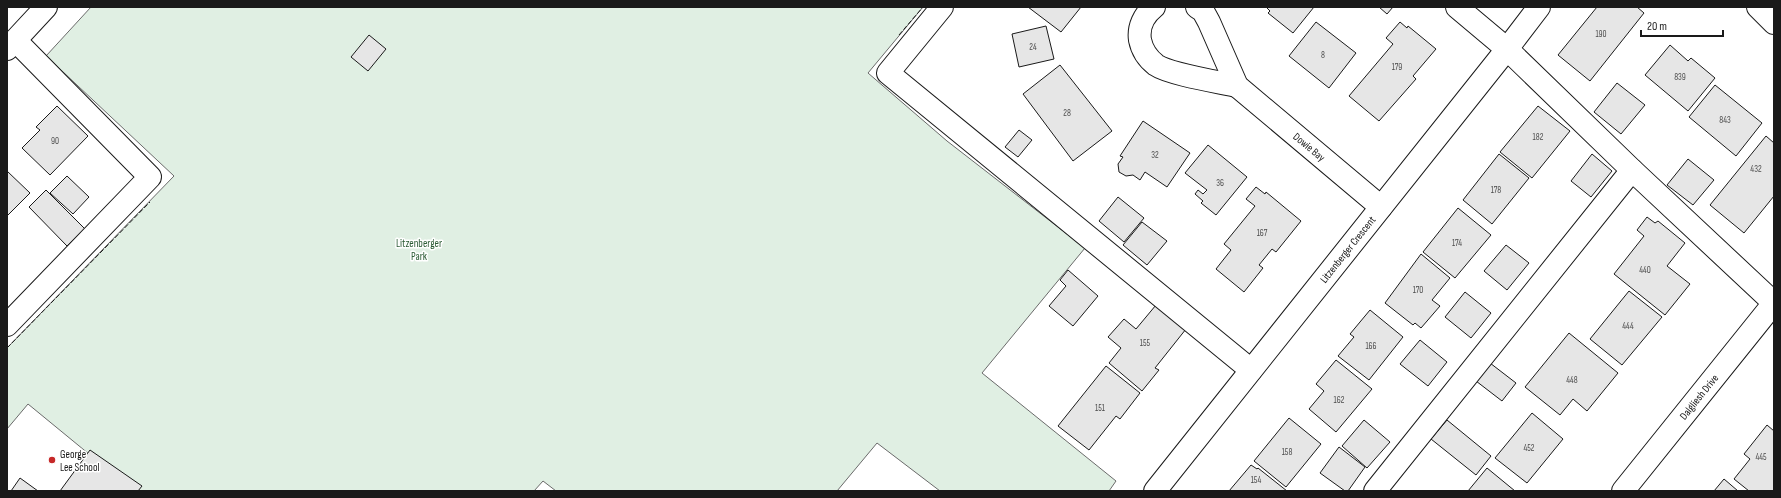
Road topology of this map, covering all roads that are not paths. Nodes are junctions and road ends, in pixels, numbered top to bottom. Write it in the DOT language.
graph roads {
  1 [pos="46,7"];
  2 [pos="942,7"];
  3 [pos="1154,7"];
  4 [pos="1197,7"];
  5 [pos="1457,7"];
  6 [pos="1539,7"];
  7 [pos="1758,7"];
  8 [pos="1774,23"];
  9 [pos="11,45"];
  10 [pos="1508,49"];
  11 [pos="1237,86"];
  12 [pos="1632,170"];
  13 [pos="1381,207"];
  14 [pos="1774,303"];
  15 [pos="7,325"];
  16 [pos="1251,370"];
  17 [pos="1155,491"];
  18 [pos="1375,491"];
  19 [pos="1623,491"];
  1 -- 9 [label="street"];
  2 -- 16 [label="street"];
  3 -- 11 [label="street, Dowie Bay"];
  4 -- 11 [label="street, Dowie Bay"];
  5 -- 10 [label="street"];
  6 -- 10 [label="street, Litzenberger Crescent"];
  7 -- 8 [label="street"];
  9 -- 15 [label="street"];
  10 -- 12 [label="street"];
  10 -- 13 [label="street, Litzenberger Crescent"];
  11 -- 13 [label="street, Dowie Bay"];
  12 -- 14 [label="street"];
  12 -- 18 [label="street"];
  13 -- 16 [label="street, Litzenberger Crescent"];
  14 -- 19 [label="street, Dalgliesh Drive"];
  16 -- 17 [label="street, Litzenberger Crescent"];
}
